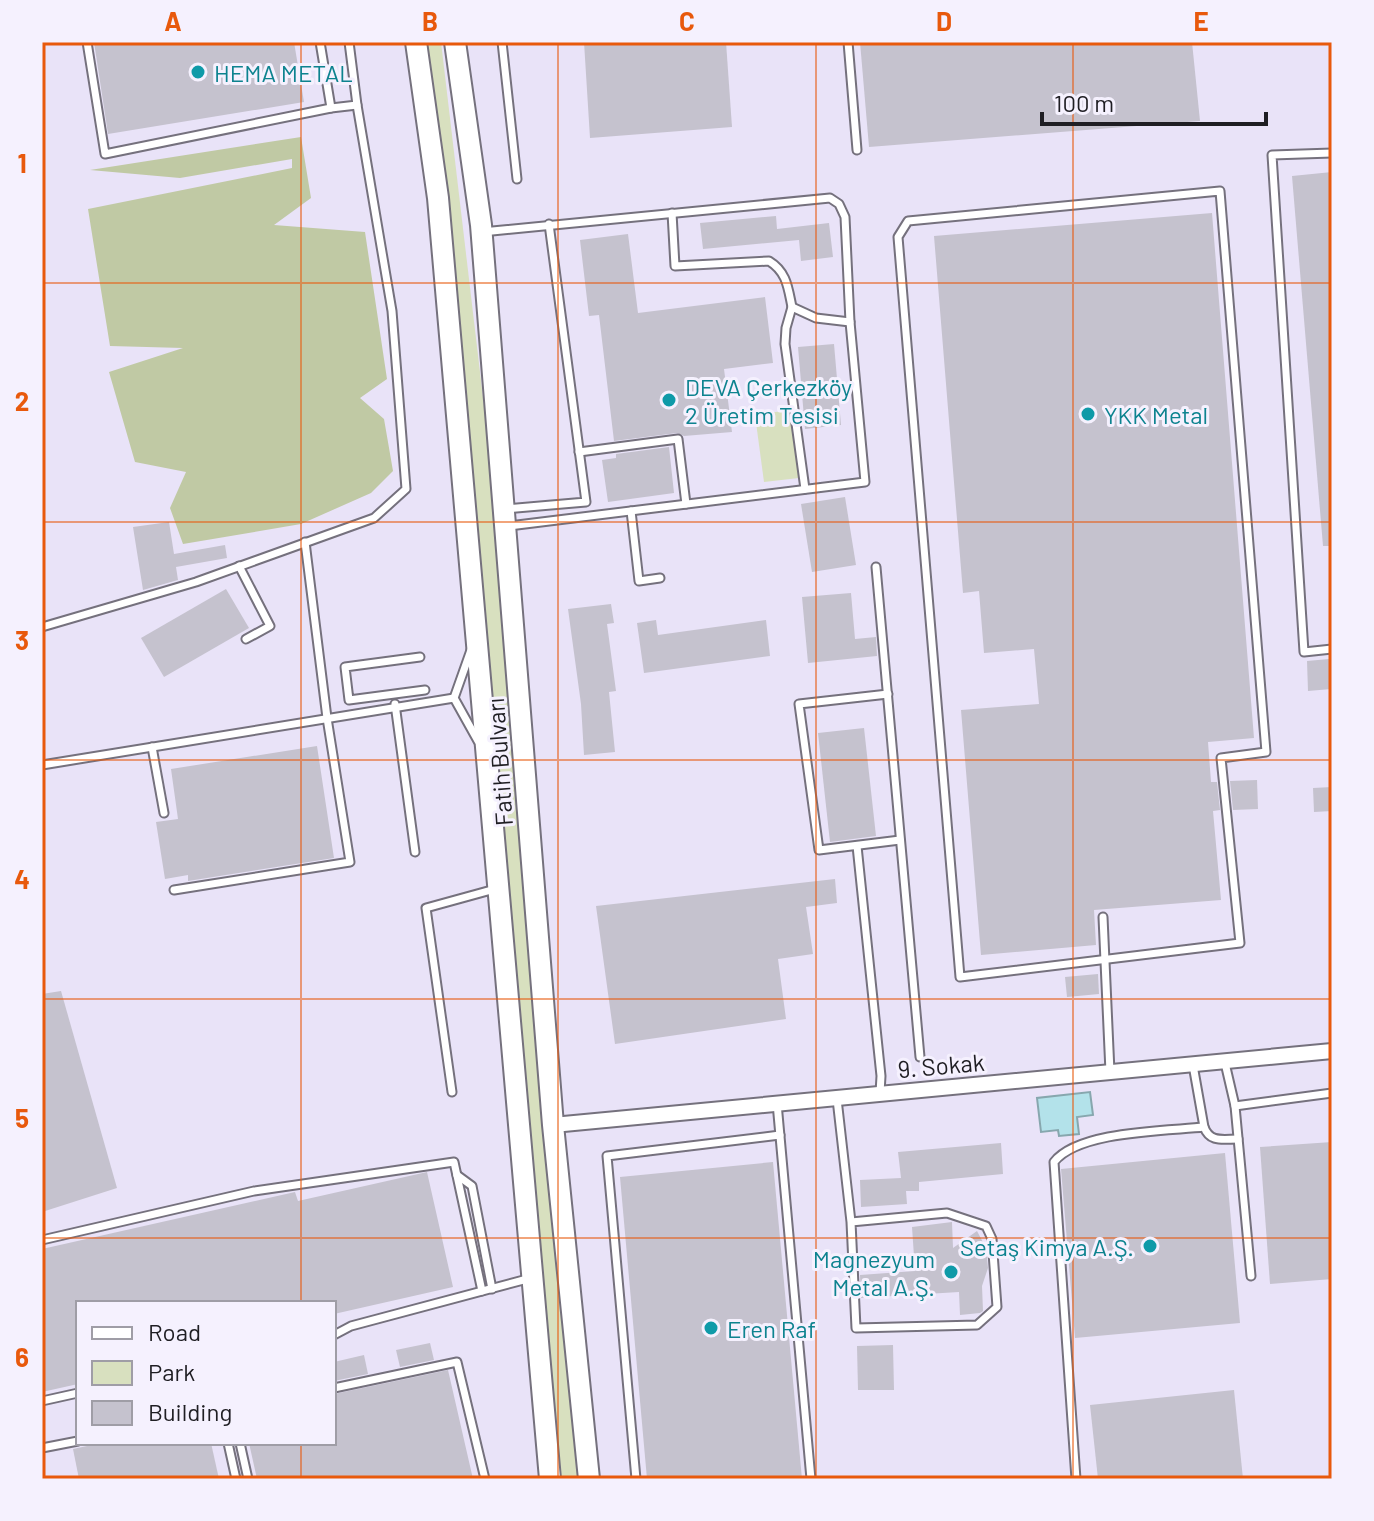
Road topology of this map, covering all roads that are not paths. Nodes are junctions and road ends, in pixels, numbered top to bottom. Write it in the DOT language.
graph roads {
  1 [pos="87,42"];
  2 [pos="320,42"];
  3 [pos="349,42"];
  4 [pos="416,42"];
  5 [pos="455,42"];
  6 [pos="502,42"];
  7 [pos="848,42"];
  8 [pos="357,105"];
  9 [pos="331,108"];
  10 [pos="857,150"];
  11 [pos="1332,153"];
  12 [pos="517,179"];
  13 [pos="672,213"];
  14 [pos="549,224"];
  15 [pos="482,232"];
  16 [pos="792,307"];
  17 [pos="850,322"];
  18 [pos="579,452"];
  19 [pos="805,489"];
  20 [pos="686,504"];
  21 [pos="631,511"];
  22 [pos="506,517"];
  23 [pos="305,542"];
  24 [pos="239,566"];
  25 [pos="876,567"];
  26 [pos="660,578"];
  27 [pos="42,627"];
  28 [pos="476,637"];
  29 [pos="246,639"];
  30 [pos="1332,649"];
  31 [pos="420,657"];
  32 [pos="425,690"];
  33 [pos="393,694"];
  34 [pos="888,694"];
  35 [pos="454,698"];
  36 [pos="395,707"];
  37 [pos="327,718"];
  38 [pos="152,747"];
  39 [pos="486,754"];
  40 [pos="42,765"];
  41 [pos="164,813"];
  42 [pos="900,840"];
  43 [pos="857,846"];
  44 [pos="415,852"];
  45 [pos="498,888"];
  46 [pos="174,890"];
  47 [pos="1103,917"];
  48 [pos="1105,960"];
  49 [pos="1332,1051"];
  50 [pos="920,1057"];
  51 [pos="1225,1063"];
  52 [pos="1193,1064"];
  53 [pos="1110,1072"];
  54 [pos="452,1092"];
  55 [pos="880,1093"];
  56 [pos="1332,1093"];
  57 [pos="837,1097"];
  58 [pos="777,1103"];
  59 [pos="516,1104"];
  60 [pos="1235,1106"];
  61 [pos="553,1125"];
  62 [pos="1204,1127"];
  63 [pos="780,1135"];
  64 [pos="1238,1139"];
  65 [pos="457,1175"];
  66 [pos="851,1222"];
  67 [pos="42,1240"];
  68 [pos="1251,1276"];
  69 [pos="531,1278"];
  70 [pos="492,1289"];
  71 [pos="482,1291"];
  72 [pos="336,1334"];
  73 [pos="336,1388"];
  74 [pos="76,1393"];
  75 [pos="42,1401"];
  76 [pos="76,1441"];
  77 [pos="228,1445"];
  78 [pos="240,1445"];
  79 [pos="42,1448"];
  80 [pos="236,1479"];
  81 [pos="248,1479"];
  82 [pos="485,1479"];
  83 [pos="550,1479"];
  84 [pos="589,1479"];
  85 [pos="636,1479"];
  86 [pos="811,1479"];
  87 [pos="1076,1479"];
  1 -- 9 [label="lane"];
  2 -- 9 [label="lane"];
  3 -- 8 [label="lane"];
  4 -- 28 [label="main road, Fatih Bulvarı"];
  5 -- 15 [label="main road, Fatih Bulvarı"];
  6 -- 12 [label="lane"];
  7 -- 10 [label="lane"];
  8 -- 9 [label="lane"];
  8 -- 23 [label="lane"];
  11 -- 30 [label="lane"];
  13 -- 14 [label="lane"];
  13 -- 16 [label="lane"];
  13 -- 17 [label="lane"];
  14 -- 15 [label="lane"];
  14 -- 18 [label="lane"];
  15 -- 22 [label="main road, Fatih Bulvarı"];
  16 -- 17 [label="lane"];
  16 -- 19 [label="lane"];
  17 -- 19 [label="lane"];
  18 -- 20 [label="lane"];
  18 -- 22 [label="lane"];
  19 -- 20 [label="lane"];
  20 -- 21 [label="lane"];
  21 -- 22 [label="lane"];
  21 -- 26 [label="lane"];
  22 -- 61 [label="main road, Fatih Bulvarı"];
  23 -- 24 [label="lane"];
  23 -- 37 [label="lane"];
  24 -- 27 [label="lane"];
  24 -- 29 [label="lane"];
  25 -- 34 [label="lane"];
  28 -- 35 [label="lane"];
  28 -- 39 [label="main road, Fatih Bulvarı"];
  31 -- 33 [label="lane"];
  32 -- 33 [label="lane"];
  33 -- 36 [label="lane"];
  34 -- 42 [label="lane"];
  34 -- 43 [label="lane"];
  35 -- 36 [label="lane"];
  35 -- 39 [label="lane"];
  36 -- 37 [label="lane"];
  36 -- 44 [label="lane"];
  37 -- 38 [label="lane"];
  37 -- 46 [label="lane"];
  38 -- 40 [label="lane"];
  38 -- 41 [label="lane"];
  39 -- 45 [label="main road, Fatih Bulvarı"];
  42 -- 43 [label="lane"];
  42 -- 50 [label="lane"];
  43 -- 55 [label="lane"];
  45 -- 54 [label="lane"];
  45 -- 59 [label="main road, Fatih Bulvarı"];
  47 -- 48 [label="lane"];
  48 -- 48 [label="lane"];
  48 -- 53 [label="lane"];
  49 -- 51 [label="street, 9. Sokak"];
  51 -- 52 [label="street, 9. Sokak"];
  51 -- 60 [label="lane"];
  52 -- 53 [label="street, 9. Sokak"];
  52 -- 62 [label="lane"];
  53 -- 55 [label="street, 9. Sokak"];
  55 -- 57 [label="street, 9. Sokak"];
  56 -- 60 [label="lane"];
  57 -- 58 [label="street, 9. Sokak"];
  57 -- 66 [label="lane"];
  58 -- 61 [label="street, 9. Sokak"];
  58 -- 63 [label="lane"];
  59 -- 61 [label="main road"];
  59 -- 69 [label="main road, Fatih Bulvarı"];
  60 -- 64 [label="lane"];
  61 -- 84 [label="main road, Fatih Bulvarı"];
  62 -- 64 [label="lane"];
  62 -- 87 [label="lane"];
  63 -- 85 [label="lane"];
  63 -- 86 [label="lane"];
  64 -- 68 [label="lane"];
  65 -- 67 [label="lane"];
  65 -- 70 [label="lane"];
  65 -- 71 [label="lane"];
  66 -- 66 [label="lane"];
  69 -- 70 [label="lane"];
  69 -- 83 [label="main road, Fatih Bulvarı"];
  70 -- 71 [label="lane"];
  71 -- 72 [label="lane"];
  73 -- 82 [label="lane"];
  74 -- 75 [label="lane"];
  76 -- 79 [label="lane"];
  77 -- 80 [label="lane"];
  78 -- 81 [label="lane"];
}
